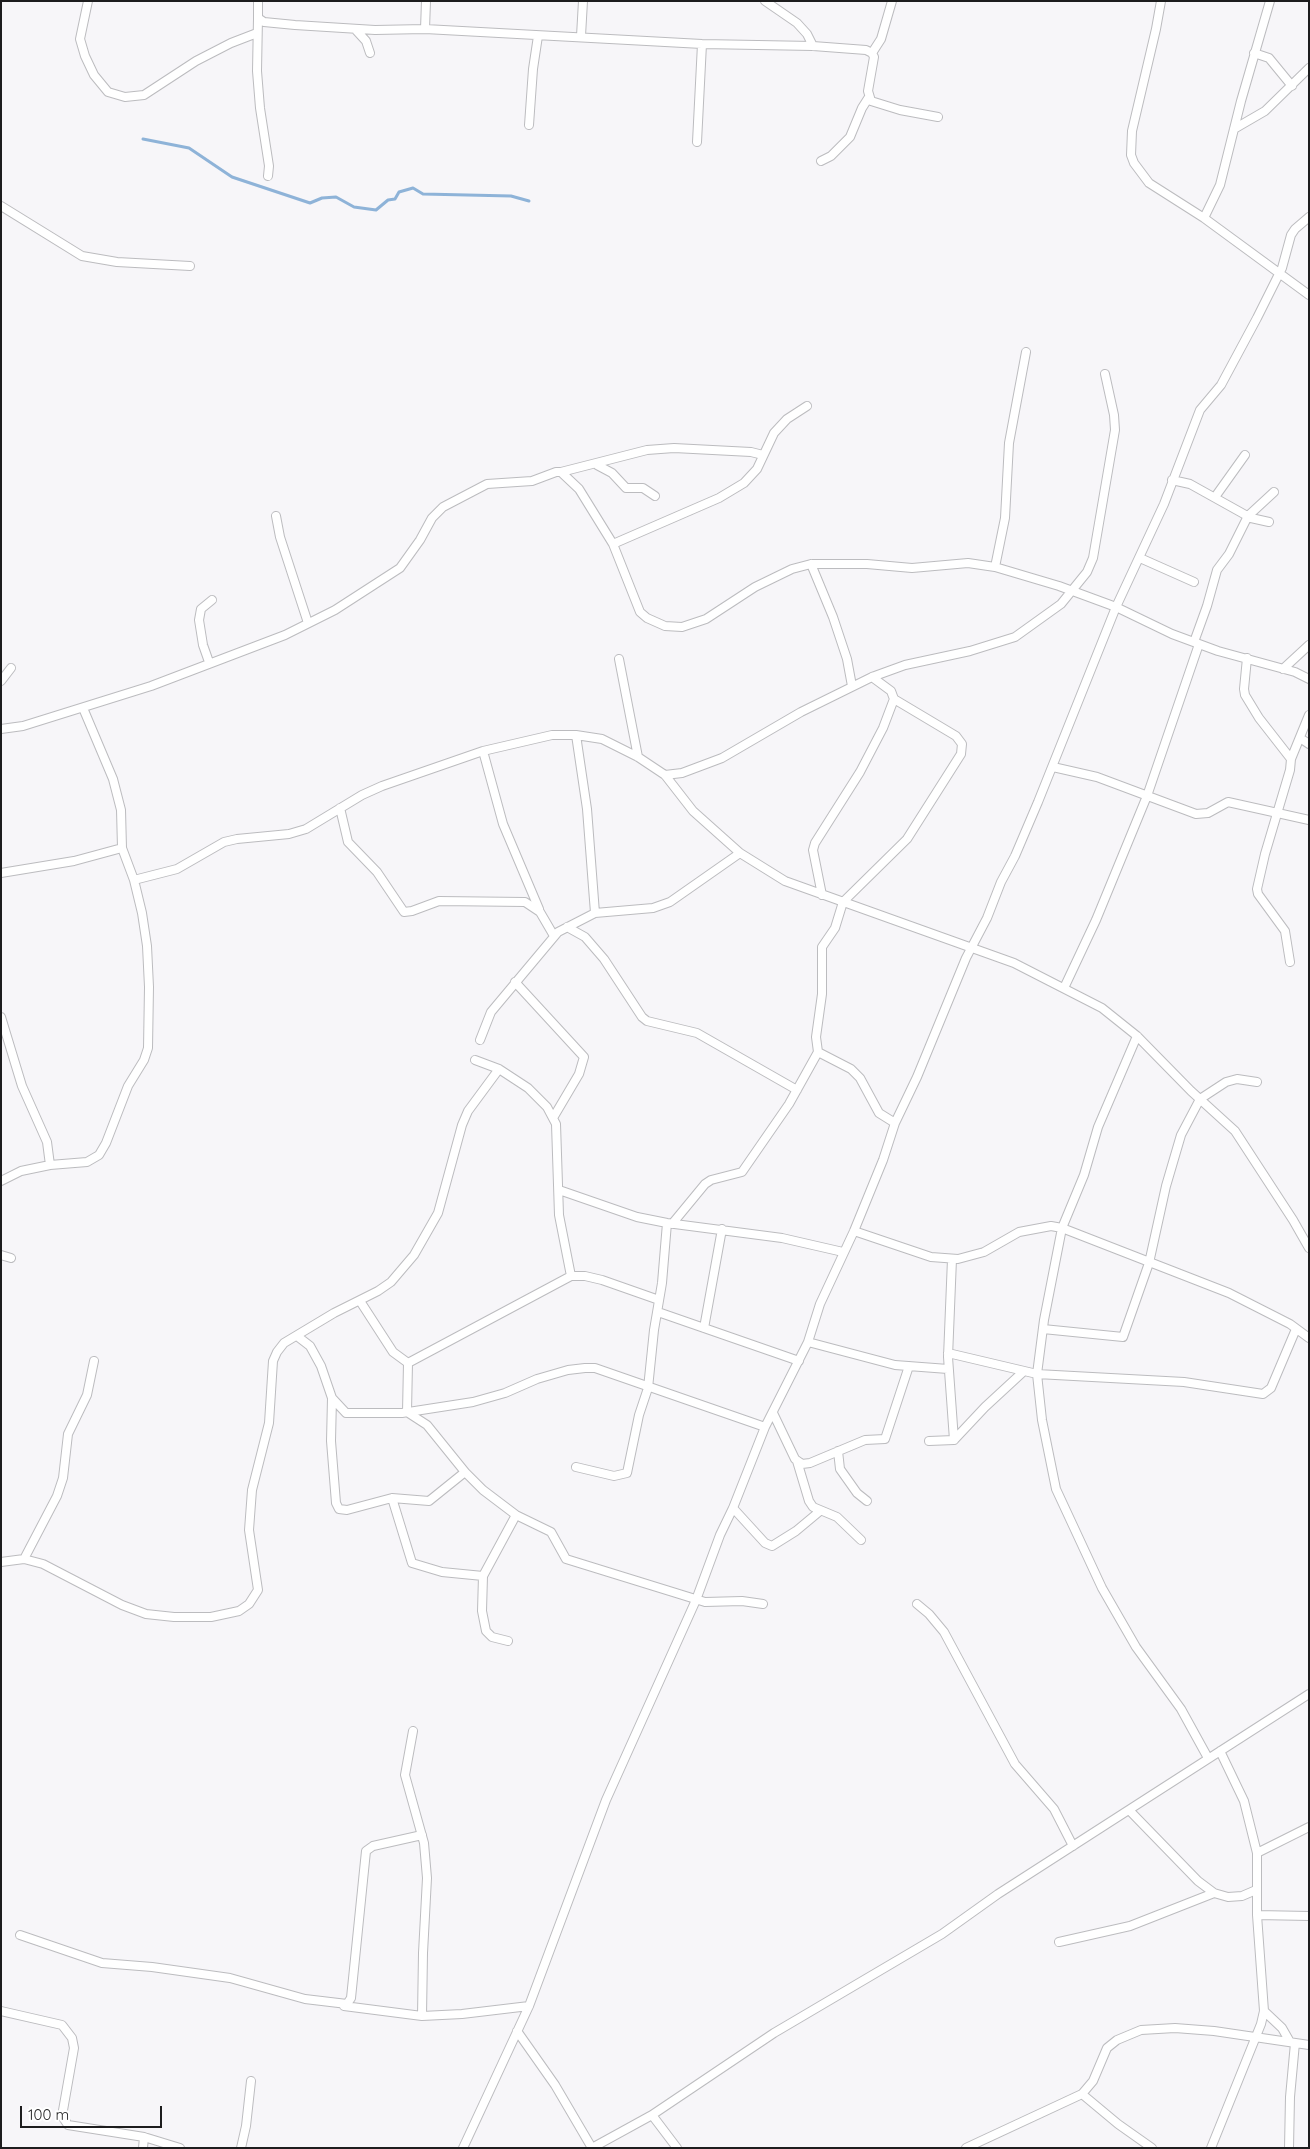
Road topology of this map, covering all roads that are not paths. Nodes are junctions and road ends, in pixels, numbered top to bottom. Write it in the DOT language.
graph roads {
  1 [pos="88,1"];
  2 [pos="258,1"];
  3 [pos="426,1"];
  4 [pos="583,1"];
  5 [pos="765,1"];
  6 [pos="892,1"];
  7 [pos="1161,1"];
  8 [pos="1270,1"];
  9 [pos="258,18"];
  10 [pos="355,29"];
  11 [pos="425,29"];
  12 [pos="258,33"];
  13 [pos="538,36"];
  14 [pos="581,36"];
  15 [pos="702,44"];
  16 [pos="813,46"];
  17 [pos="370,53"];
  18 [pos="872,53"];
  19 [pos="1254,53"];
  20 [pos="1309,68"];
  21 [pos="1292,86"];
  22 [pos="868,97"];
  23 [pos="938,117"];
  24 [pos="529,125"];
  25 [pos="1234,129"];
  26 [pos="697,142"];
  27 [pos="821,161"];
  28 [pos="268,176"];
  29 [pos="1,206"];
  30 [pos="1309,217"];
  31 [pos="1204,218"];
  32 [pos="190,266"];
  33 [pos="1277,274"];
  34 [pos="1309,295"];
  35 [pos="1026,352"];
  36 [pos="1105,374"];
  37 [pos="807,406"];
  38 [pos="763,455"];
  39 [pos="1244,455"];
  40 [pos="597,465"];
  41 [pos="561,472"];
  42 [pos="1172,480"];
  43 [pos="1274,492"];
  44 [pos="655,496"];
  45 [pos="1215,497"];
  46 [pos="276,516"];
  47 [pos="1248,516"];
  48 [pos="1269,522"];
  49 [pos="613,544"];
  50 [pos="1140,558"];
  51 [pos="811,564"];
  52 [pos="995,567"];
  53 [pos="1194,582"];
  54 [pos="1072,591"];
  55 [pos="212,600"];
  56 [pos="1116,607"];
  57 [pos="308,623"];
  58 [pos="1196,643"];
  59 [pos="1309,645"];
  60 [pos="1247,658"];
  61 [pos="620,659"];
  62 [pos="209,662"];
  63 [pos="11,668"];
  64 [pos="1283,669"];
  65 [pos="872,677"];
  66 [pos="1309,679"];
  67 [pos="1,682"];
  68 [pos="852,686"];
  69 [pos="894,699"];
  70 [pos="83,708"];
  71 [pos="1309,715"];
  72 [pos="1,729"];
  73 [pos="576,735"];
  74 [pos="1300,738"];
  75 [pos="1309,744"];
  76 [pos="482,751"];
  77 [pos="638,757"];
  78 [pos="1291,759"];
  79 [pos="1053,767"];
  80 [pos="665,775"];
  81 [pos="1147,796"];
  82 [pos="340,808"];
  83 [pos="1277,812"];
  84 [pos="1309,820"];
  85 [pos="122,848"];
  86 [pos="740,853"];
  87 [pos="1,873"];
  88 [pos="134,880"];
  89 [pos="822,895"];
  90 [pos="843,902"];
  91 [pos="540,912"];
  92 [pos="594,913"];
  93 [pos="567,927"];
  94 [pos="554,936"];
  95 [pos="972,948"];
  96 [pos="1290,962"];
  97 [pos="515,982"];
  98 [pos="1064,988"];
  99 [pos="1,1017"];
  100 [pos="3,1028"];
  101 [pos="1137,1036"];
  102 [pos="480,1040"];
  103 [pos="818,1052"];
  104 [pos="475,1060"];
  105 [pos="499,1069"];
  106 [pos="1258,1082"];
  107 [pos="797,1090"];
  108 [pos="1200,1099"];
  109 [pos="553,1118"];
  110 [pos="895,1123"];
  111 [pos="50,1165"];
  112 [pos="1,1182"];
  113 [pos="558,1190"];
  114 [pos="670,1223"];
  115 [pos="1062,1228"];
  116 [pos="722,1229"];
  117 [pos="854,1231"];
  118 [pos="1309,1248"];
  119 [pos="843,1252"];
  120 [pos="1,1255"];
  121 [pos="11,1258"];
  122 [pos="952,1259"];
  123 [pos="1149,1263"];
  124 [pos="571,1276"];
  125 [pos="659,1300"];
  126 [pos="360,1301"];
  127 [pos="658,1312"];
  128 [pos="704,1328"];
  129 [pos="1043,1329"];
  130 [pos="1296,1329"];
  131 [pos="297,1336"];
  132 [pos="1309,1338"];
  133 [pos="808,1342"];
  134 [pos="948,1353"];
  135 [pos="94,1361"];
  136 [pos="800,1361"];
  137 [pos="408,1363"];
  138 [pos="909,1366"];
  139 [pos="948,1368"];
  140 [pos="1024,1371"];
  141 [pos="1037,1374"];
  142 [pos="648,1388"];
  143 [pos="332,1398"];
  144 [pos="407,1412"];
  145 [pos="773,1413"];
  146 [pos="765,1426"];
  147 [pos="954,1440"];
  148 [pos="929,1441"];
  149 [pos="838,1451"];
  150 [pos="797,1462"];
  151 [pos="576,1468"];
  152 [pos="464,1472"];
  153 [pos="392,1498"];
  154 [pos="867,1501"];
  155 [pos="733,1508"];
  156 [pos="820,1511"];
  157 [pos="516,1515"];
  158 [pos="861,1540"];
  159 [pos="24,1559"];
  160 [pos="1,1562"];
  161 [pos="483,1576"];
  162 [pos="696,1600"];
  163 [pos="763,1604"];
  164 [pos="917,1604"];
  165 [pos="508,1641"];
  166 [pos="1309,1694"];
  167 [pos="413,1731"];
  168 [pos="1220,1751"];
  169 [pos="1208,1758"];
  170 [pos="1129,1810"];
  171 [pos="1309,1827"];
  172 [pos="422,1835"];
  173 [pos="1073,1846"];
  174 [pos="1257,1853"];
  175 [pos="1256,1890"];
  176 [pos="1214,1893"];
  177 [pos="1256,1915"];
  178 [pos="1309,1916"];
  179 [pos="20,1935"];
  180 [pos="1059,1942"];
  181 [pos="342,2005"];
  182 [pos="529,2006"];
  183 [pos="1,2011"];
  184 [pos="1264,2011"];
  185 [pos="422,2016"];
  186 [pos="517,2031"];
  187 [pos="1255,2038"];
  188 [pos="1292,2043"];
  189 [pos="1309,2045"];
  190 [pos="250,2081"];
  191 [pos="1082,2094"];
  192 [pos="652,2114"];
  193 [pos="144,2137"];
  194 [pos="143,2148"];
  195 [pos="180,2148"];
  196 [pos="241,2148"];
  197 [pos="463,2148"];
  198 [pos="592,2148"];
  199 [pos="677,2148"];
  200 [pos="966,2148"];
  201 [pos="1152,2148"];
  202 [pos="1211,2148"];
  203 [pos="1289,2148"];
  1 -- 12 [label="street"];
  2 -- 9 [label="street"];
  3 -- 11 [label="street"];
  4 -- 14 [label="street"];
  5 -- 16 [label="street"];
  6 -- 18 [label="street"];
  7 -- 31 [label="street"];
  8 -- 19 [label="street"];
  9 -- 10 [label="street"];
  9 -- 12 [label="street"];
  10 -- 11 [label="street"];
  10 -- 17 [label="street"];
  11 -- 13 [label="street"];
  12 -- 28 [label="street"];
  13 -- 14 [label="street"];
  13 -- 24 [label="street"];
  14 -- 15 [label="street"];
  15 -- 16 [label="street"];
  15 -- 26 [label="street"];
  16 -- 18 [label="street"];
  18 -- 22 [label="street"];
  19 -- 21 [label="street"];
  19 -- 25 [label="street"];
  20 -- 21 [label="street"];
  21 -- 25 [label="street"];
  22 -- 23 [label="street"];
  22 -- 27 [label="street"];
  25 -- 31 [label="street"];
  29 -- 32 [label="street"];
  30 -- 33 [label="street"];
  31 -- 33 [label="street"];
  33 -- 34 [label="street"];
  33 -- 42 [label="street"];
  35 -- 52 [label="street"];
  36 -- 54 [label="street"];
  37 -- 38 [label="street"];
  38 -- 40 [label="street"];
  38 -- 49 [label="street"];
  39 -- 45 [label="street"];
  40 -- 41 [label="street"];
  40 -- 44 [label="street"];
  41 -- 49 [label="street"];
  41 -- 57 [label="street"];
  42 -- 45 [label="street"];
  42 -- 50 [label="street"];
  43 -- 47 [label="street"];
  45 -- 47 [label="street"];
  46 -- 57 [label="street"];
  47 -- 48 [label="street"];
  47 -- 58 [label="street"];
  49 -- 51 [label="street"];
  50 -- 53 [label="street"];
  50 -- 56 [label="street"];
  51 -- 52 [label="street"];
  51 -- 68 [label="street"];
  52 -- 54 [label="street"];
  54 -- 56 [label="street"];
  54 -- 65 [label="street"];
  55 -- 62 [label="street"];
  56 -- 58 [label="street"];
  56 -- 79 [label="street"];
  57 -- 62 [label="street"];
  58 -- 60 [label="street"];
  58 -- 81 [label="street"];
  59 -- 64 [label="street"];
  60 -- 64 [label="street"];
  60 -- 78 [label="street"];
  61 -- 77 [label="street"];
  62 -- 70 [label="street"];
  63 -- 67 [label="street"];
  64 -- 66 [label="street"];
  65 -- 68 [label="street"];
  65 -- 69 [label="street"];
  68 -- 80 [label="street"];
  69 -- 89 [label="street"];
  69 -- 90 [label="street"];
  70 -- 72 [label="street"];
  70 -- 85 [label="street"];
  71 -- 74 [label="street"];
  73 -- 76 [label="street"];
  73 -- 77 [label="street"];
  73 -- 92 [label="street"];
  74 -- 75 [label="street"];
  74 -- 78 [label="street"];
  76 -- 82 [label="street"];
  76 -- 91 [label="street"];
  77 -- 80 [label="street"];
  78 -- 83 [label="street"];
  79 -- 81 [label="street"];
  79 -- 95 [label="street"];
  80 -- 86 [label="street"];
  81 -- 83 [label="street"];
  81 -- 98 [label="street"];
  82 -- 88 [label="street"];
  82 -- 91 [label="street"];
  83 -- 84 [label="street"];
  83 -- 96 [label="street"];
  85 -- 87 [label="street"];
  85 -- 88 [label="street"];
  86 -- 89 [label="street"];
  86 -- 92 [label="street"];
  88 -- 111 [label="street"];
  89 -- 90 [label="street"];
  90 -- 95 [label="street"];
  90 -- 103 [label="street"];
  91 -- 94 [label="street"];
  92 -- 93 [label="street"];
  93 -- 94 [label="street"];
  93 -- 107 [label="street"];
  94 -- 97 [label="street"];
  95 -- 98 [label="street"];
  95 -- 110 [label="street"];
  97 -- 102 [label="street"];
  97 -- 109 [label="street"];
  98 -- 101 [label="street"];
  99 -- 100 [label="street"];
  100 -- 111 [label="street"];
  101 -- 108 [label="street"];
  101 -- 115 [label="street"];
  103 -- 107 [label="street"];
  103 -- 110 [label="street"];
  104 -- 105 [label="street"];
  105 -- 109 [label="street"];
  105 -- 126 [label="street"];
  106 -- 108 [label="street"];
  107 -- 114 [label="street"];
  108 -- 118 [label="street"];
  108 -- 123 [label="street"];
  109 -- 113 [label="street"];
  110 -- 117 [label="street"];
  111 -- 112 [label="street"];
  113 -- 114 [label="street"];
  113 -- 124 [label="street"];
  114 -- 116 [label="street"];
  114 -- 125 [label="street"];
  115 -- 122 [label="street"];
  115 -- 123 [label="street"];
  115 -- 129 [label="street"];
  116 -- 119 [label="street"];
  116 -- 128 [label="street"];
  117 -- 119 [label="street"];
  117 -- 122 [label="street"];
  119 -- 133 [label="street"];
  120 -- 121 [label="street"];
  122 -- 134 [label="street"];
  123 -- 129 [label="street"];
  123 -- 130 [label="street"];
  124 -- 125 [label="street"];
  124 -- 137 [label="street"];
  125 -- 127 [label="street"];
  126 -- 131 [label="street"];
  126 -- 137 [label="street"];
  127 -- 128 [label="street"];
  127 -- 142 [label="street"];
  128 -- 136 [label="street"];
  129 -- 141 [label="street"];
  130 -- 132 [label="street"];
  130 -- 141 [label="street"];
  131 -- 143 [label="street"];
  131 -- 159 [label="street"];
  133 -- 136 [label="street"];
  133 -- 138 [label="street"];
  134 -- 139 [label="street"];
  134 -- 140 [label="street"];
  135 -- 159 [label="street"];
  136 -- 145 [label="street"];
  137 -- 144 [label="street"];
  138 -- 139 [label="street"];
  138 -- 149 [label="street"];
  139 -- 147 [label="street"];
  140 -- 141 [label="street"];
  140 -- 147 [label="street"];
  141 -- 169 [label="street"];
  142 -- 144 [label="street"];
  142 -- 146 [label="street"];
  142 -- 151 [label="street"];
  143 -- 144 [label="street"];
  143 -- 153 [label="street"];
  144 -- 152 [label="street"];
  145 -- 146 [label="street"];
  145 -- 150 [label="street"];
  146 -- 155 [label="street"];
  147 -- 148 [label="street"];
  149 -- 150 [label="street"];
  149 -- 154 [label="street"];
  150 -- 156 [label="street"];
  152 -- 153 [label="street"];
  152 -- 157 [label="street"];
  153 -- 161 [label="street"];
  155 -- 156 [label="street"];
  155 -- 162 [label="street"];
  156 -- 158 [label="street"];
  157 -- 161 [label="street"];
  157 -- 162 [label="street"];
  159 -- 160 [label="street"];
  161 -- 165 [label="street"];
  162 -- 163 [label="street"];
  162 -- 182 [label="street"];
  164 -- 173 [label="street"];
  166 -- 168 [label="street"];
  167 -- 172 [label="street"];
  168 -- 169 [label="street"];
  168 -- 174 [label="street"];
  169 -- 170 [label="street"];
  170 -- 173 [label="street"];
  170 -- 176 [label="street"];
  171 -- 174 [label="street"];
  172 -- 181 [label="street"];
  172 -- 185 [label="street"];
  173 -- 192 [label="street"];
  174 -- 175 [label="street"];
  175 -- 176 [label="street"];
  175 -- 177 [label="street"];
  176 -- 180 [label="street"];
  177 -- 178 [label="street"];
  177 -- 184 [label="street"];
  179 -- 181 [label="street"];
  181 -- 185 [label="street"];
  182 -- 185 [label="street"];
  182 -- 186 [label="street"];
  183 -- 193 [label="street"];
  184 -- 187 [label="street"];
  184 -- 188 [label="street"];
  186 -- 197 [label="street"];
  186 -- 198 [label="street"];
  187 -- 188 [label="street"];
  187 -- 191 [label="street"];
  187 -- 202 [label="street"];
  188 -- 189 [label="street"];
  188 -- 203 [label="street"];
  190 -- 196 [label="street"];
  191 -- 200 [label="street"];
  191 -- 201 [label="street"];
  192 -- 198 [label="street"];
  192 -- 199 [label="street"];
  193 -- 194 [label="street"];
  193 -- 195 [label="street"];
}
